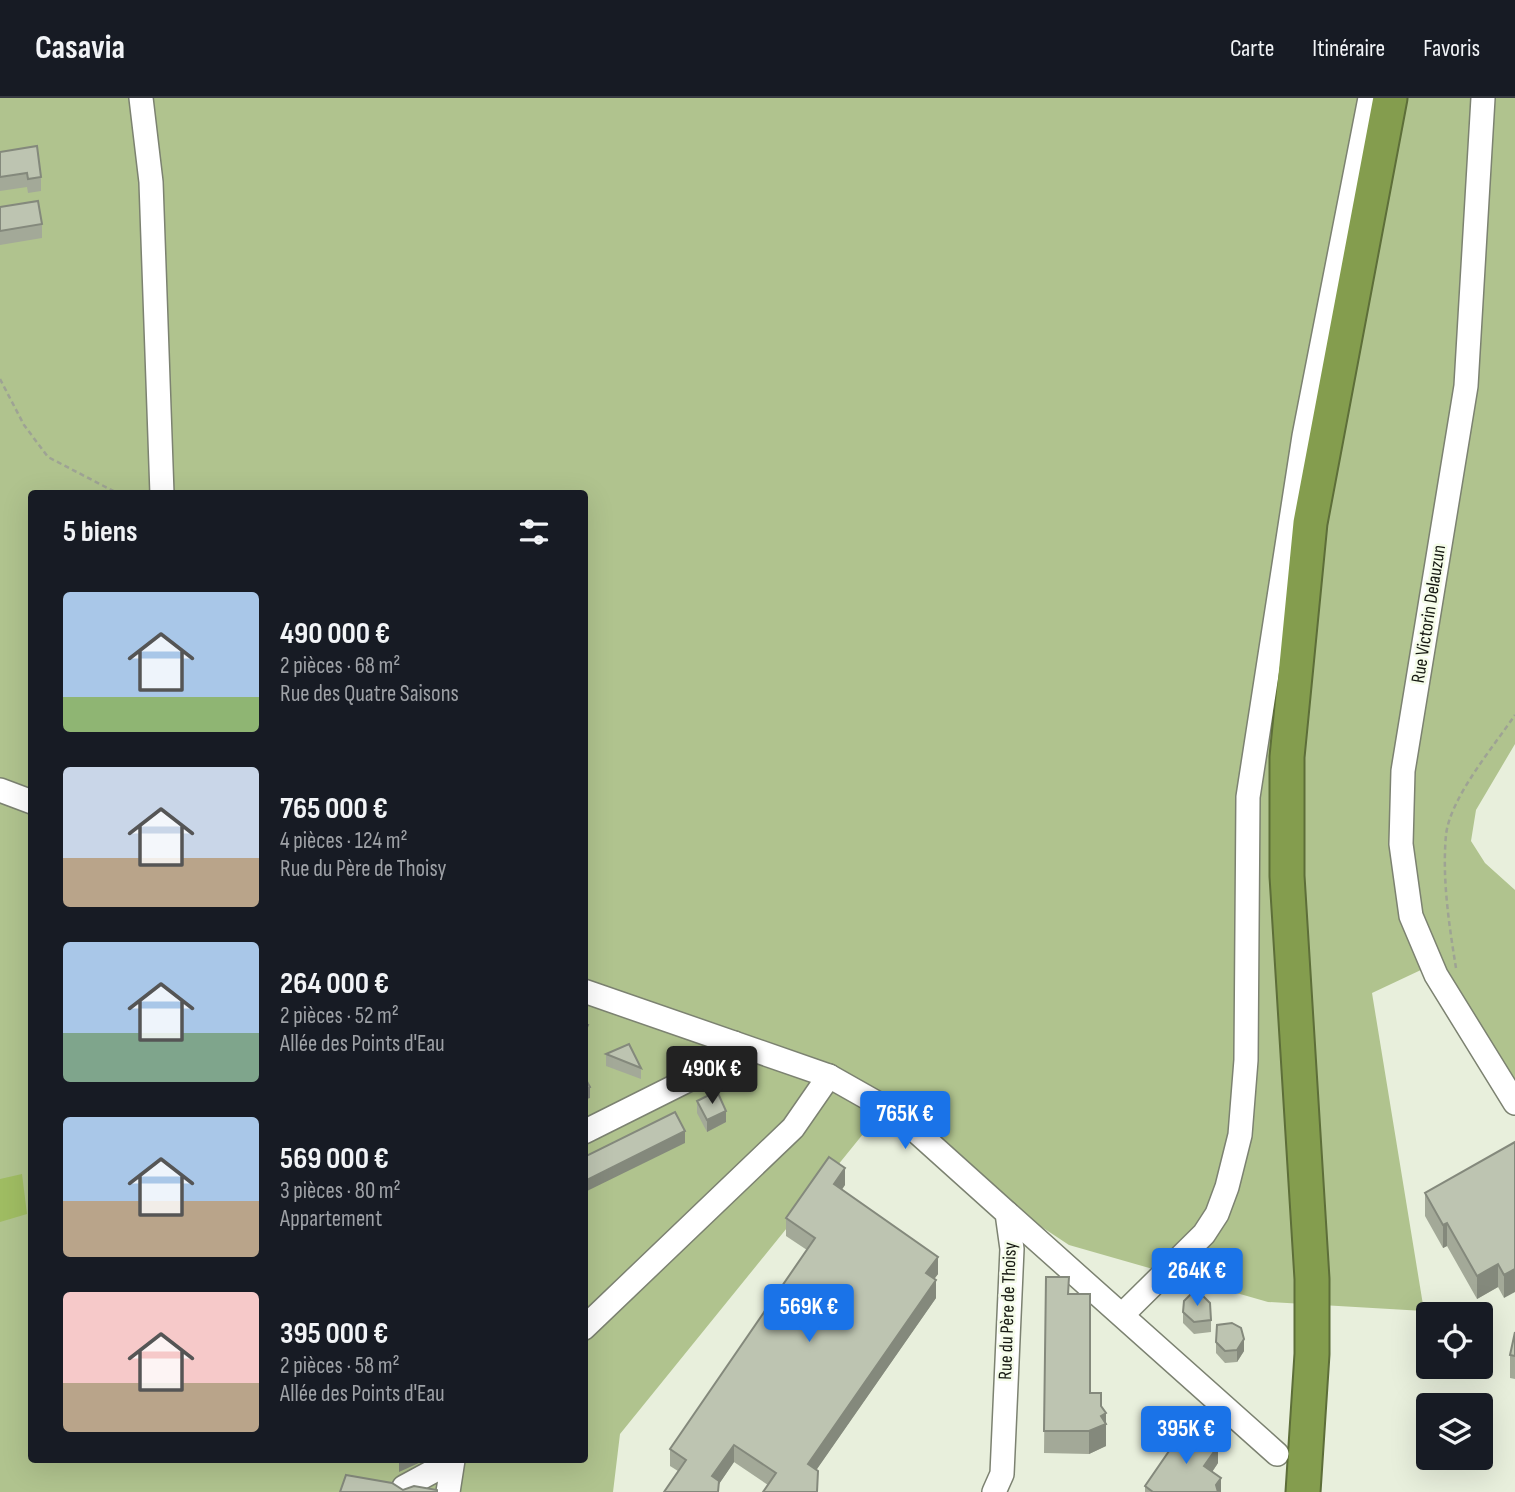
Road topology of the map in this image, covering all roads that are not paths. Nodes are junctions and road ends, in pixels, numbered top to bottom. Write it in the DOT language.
graph roads {
  1 [pos="141,98"];
  2 [pos="1370,98"];
  3 [pos="1390,98"];
  4 [pos="1403,98"];
  5 [pos="1483,98"];
  6 [pos="162,490"];
  7 [pos="0,790"];
  8 [pos="28,800"];
  9 [pos="588,991"];
  10 [pos="734,1043"];
  11 [pos="829,1076"];
  12 [pos="1515,1103"];
  13 [pos="588,1130"];
  14 [pos="1007,1213"];
  15 [pos="1123,1314"];
  16 [pos="588,1324"];
  17 [pos="1277,1454"];
  18 [pos="447,1463"];
  19 [pos="452,1463"];
  20 [pos="1003,1486"];
  21 [pos="404,1487"];
  22 [pos="448,1492"];
  23 [pos="1303,1492"];
  24 [pos="1319,1492"];
  1 -- 6 [label="street"];
  2 -- 15 [label="street"];
  3 -- 23 [label="highway"];
  4 -- 24 [label="highway"];
  5 -- 12 [label="street, Rue Victorin Delauzun"];
  7 -- 8 [label="street"];
  9 -- 10 [label="street, Rue du Père de Thoisy"];
  10 -- 11 [label="street, Rue du Père de Thoisy"];
  10 -- 13 [label="street"];
  11 -- 14 [label="street, Rue du Père de Thoisy"];
  11 -- 16 [label="street"];
  14 -- 15 [label="street"];
  14 -- 20 [label="street, Rue du Père de Thoisy"];
  15 -- 17 [label="street"];
  18 -- 21 [label="street"];
  19 -- 22 [label="street"];
}
